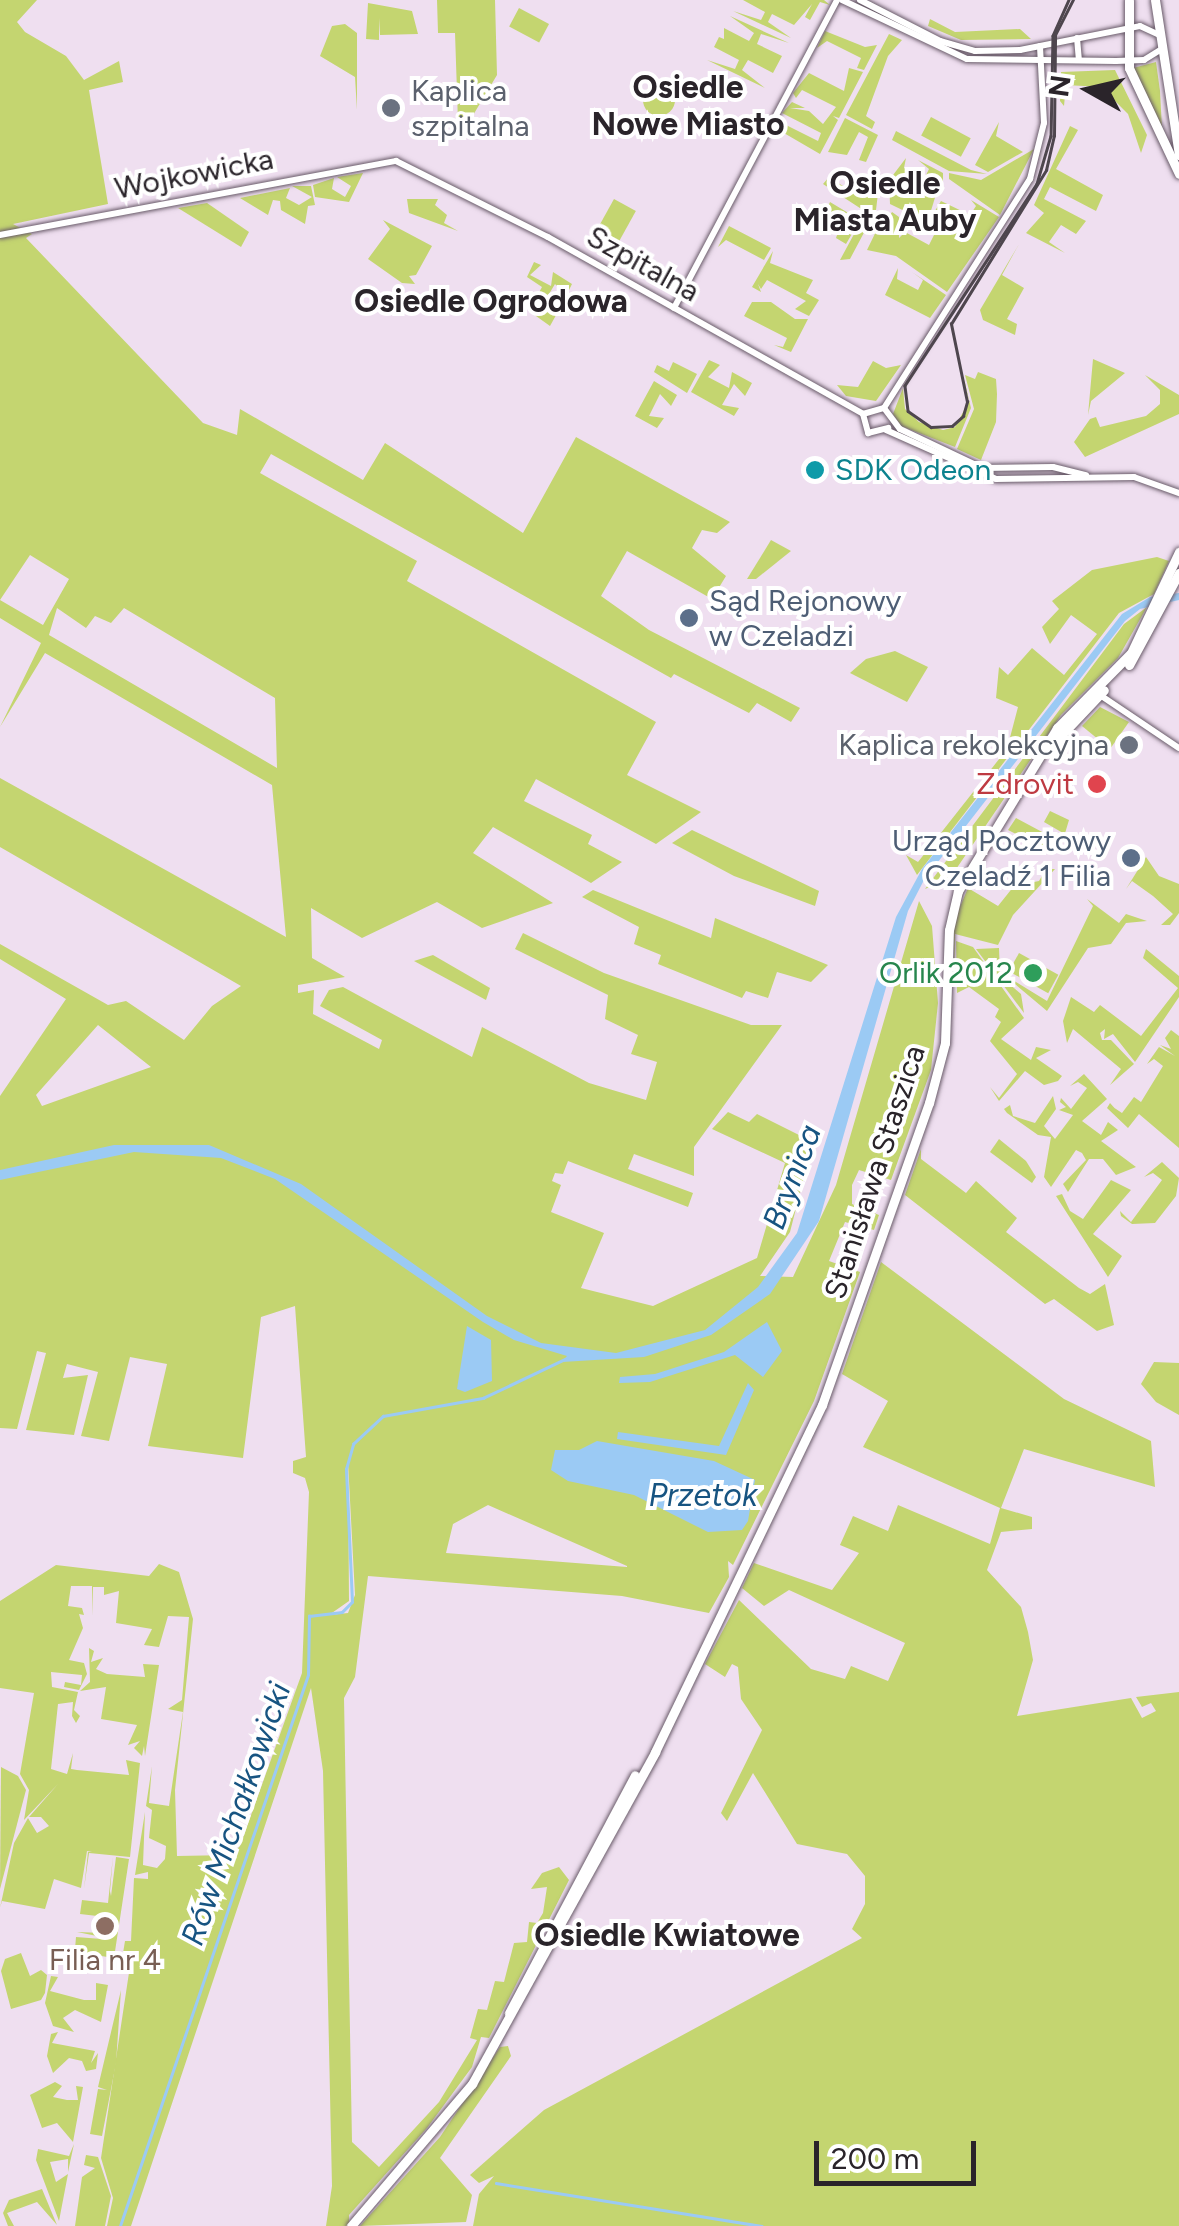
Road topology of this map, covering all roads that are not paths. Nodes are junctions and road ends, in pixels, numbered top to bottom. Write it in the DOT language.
graph roads {
  1 [pos="840,0"];
  2 [pos="860,0"];
  3 [pos="1129,0"];
  4 [pos="1156,0"];
  5 [pos="1125,30"];
  6 [pos="1159,36"];
  7 [pos="1077,38"];
  8 [pos="1040,46"];
  9 [pos="1160,50"];
  10 [pos="1128,60"];
  11 [pos="1078,61"];
  12 [pos="1043,62"];
  13 [pos="1179,154"];
  14 [pos="396,160"];
  15 [pos="1179,174"];
  16 [pos="0,235"];
  17 [pos="674,308"];
  18 [pos="884,408"];
  19 [pos="864,414"];
  20 [pos="890,422"];
  21 [pos="886,430"];
  22 [pos="1051,470"];
  23 [pos="1179,493"];
  24 [pos="1179,552"];
  25 [pos="1179,573"];
  26 [pos="1169,585"];
  27 [pos="1097,693"];
  28 [pos="1179,748"];
  29 [pos="354,2222"];
  1 -- 12 [label="street"];
  1 -- 17 [label="street"];
  2 -- 8 [label="street"];
  3 -- 5 [label="main road"];
  4 -- 6 [label="main road"];
  5 -- 6 [label="street"];
  5 -- 7 [label="street"];
  5 -- 10 [label="main road"];
  6 -- 9 [label="main road"];
  7 -- 8 [label="street"];
  7 -- 11 [label="street"];
  8 -- 12 [label="street"];
  9 -- 10 [label="street"];
  9 -- 13 [label="main road"];
  10 -- 11 [label="street"];
  10 -- 15 [label="main road"];
  11 -- 12 [label="street"];
  12 -- 18 [label="street"];
  14 -- 16 [label="street, Wojkowicka"];
  14 -- 17 [label="street, Szpitalna"];
  17 -- 19 [label="street, Szpitalna"];
  18 -- 19 [label="street"];
  18 -- 20 [label="street"];
  19 -- 21 [label="street, Szpitalna"];
  20 -- 21 [label="street"];
  20 -- 22 [label="street"];
  21 -- 22 [label="street"];
  22 -- 23 [label="street"];
  24 -- 26 [label="main road, Stanisława Staszica"];
  25 -- 26 [label="main road, Stanisława Staszica"];
  26 -- 27 [label="main road, Stanisława Staszica"];
  27 -- 28 [label="street"];
  27 -- 29 [label="main road, Stanisława Staszica"];
}
